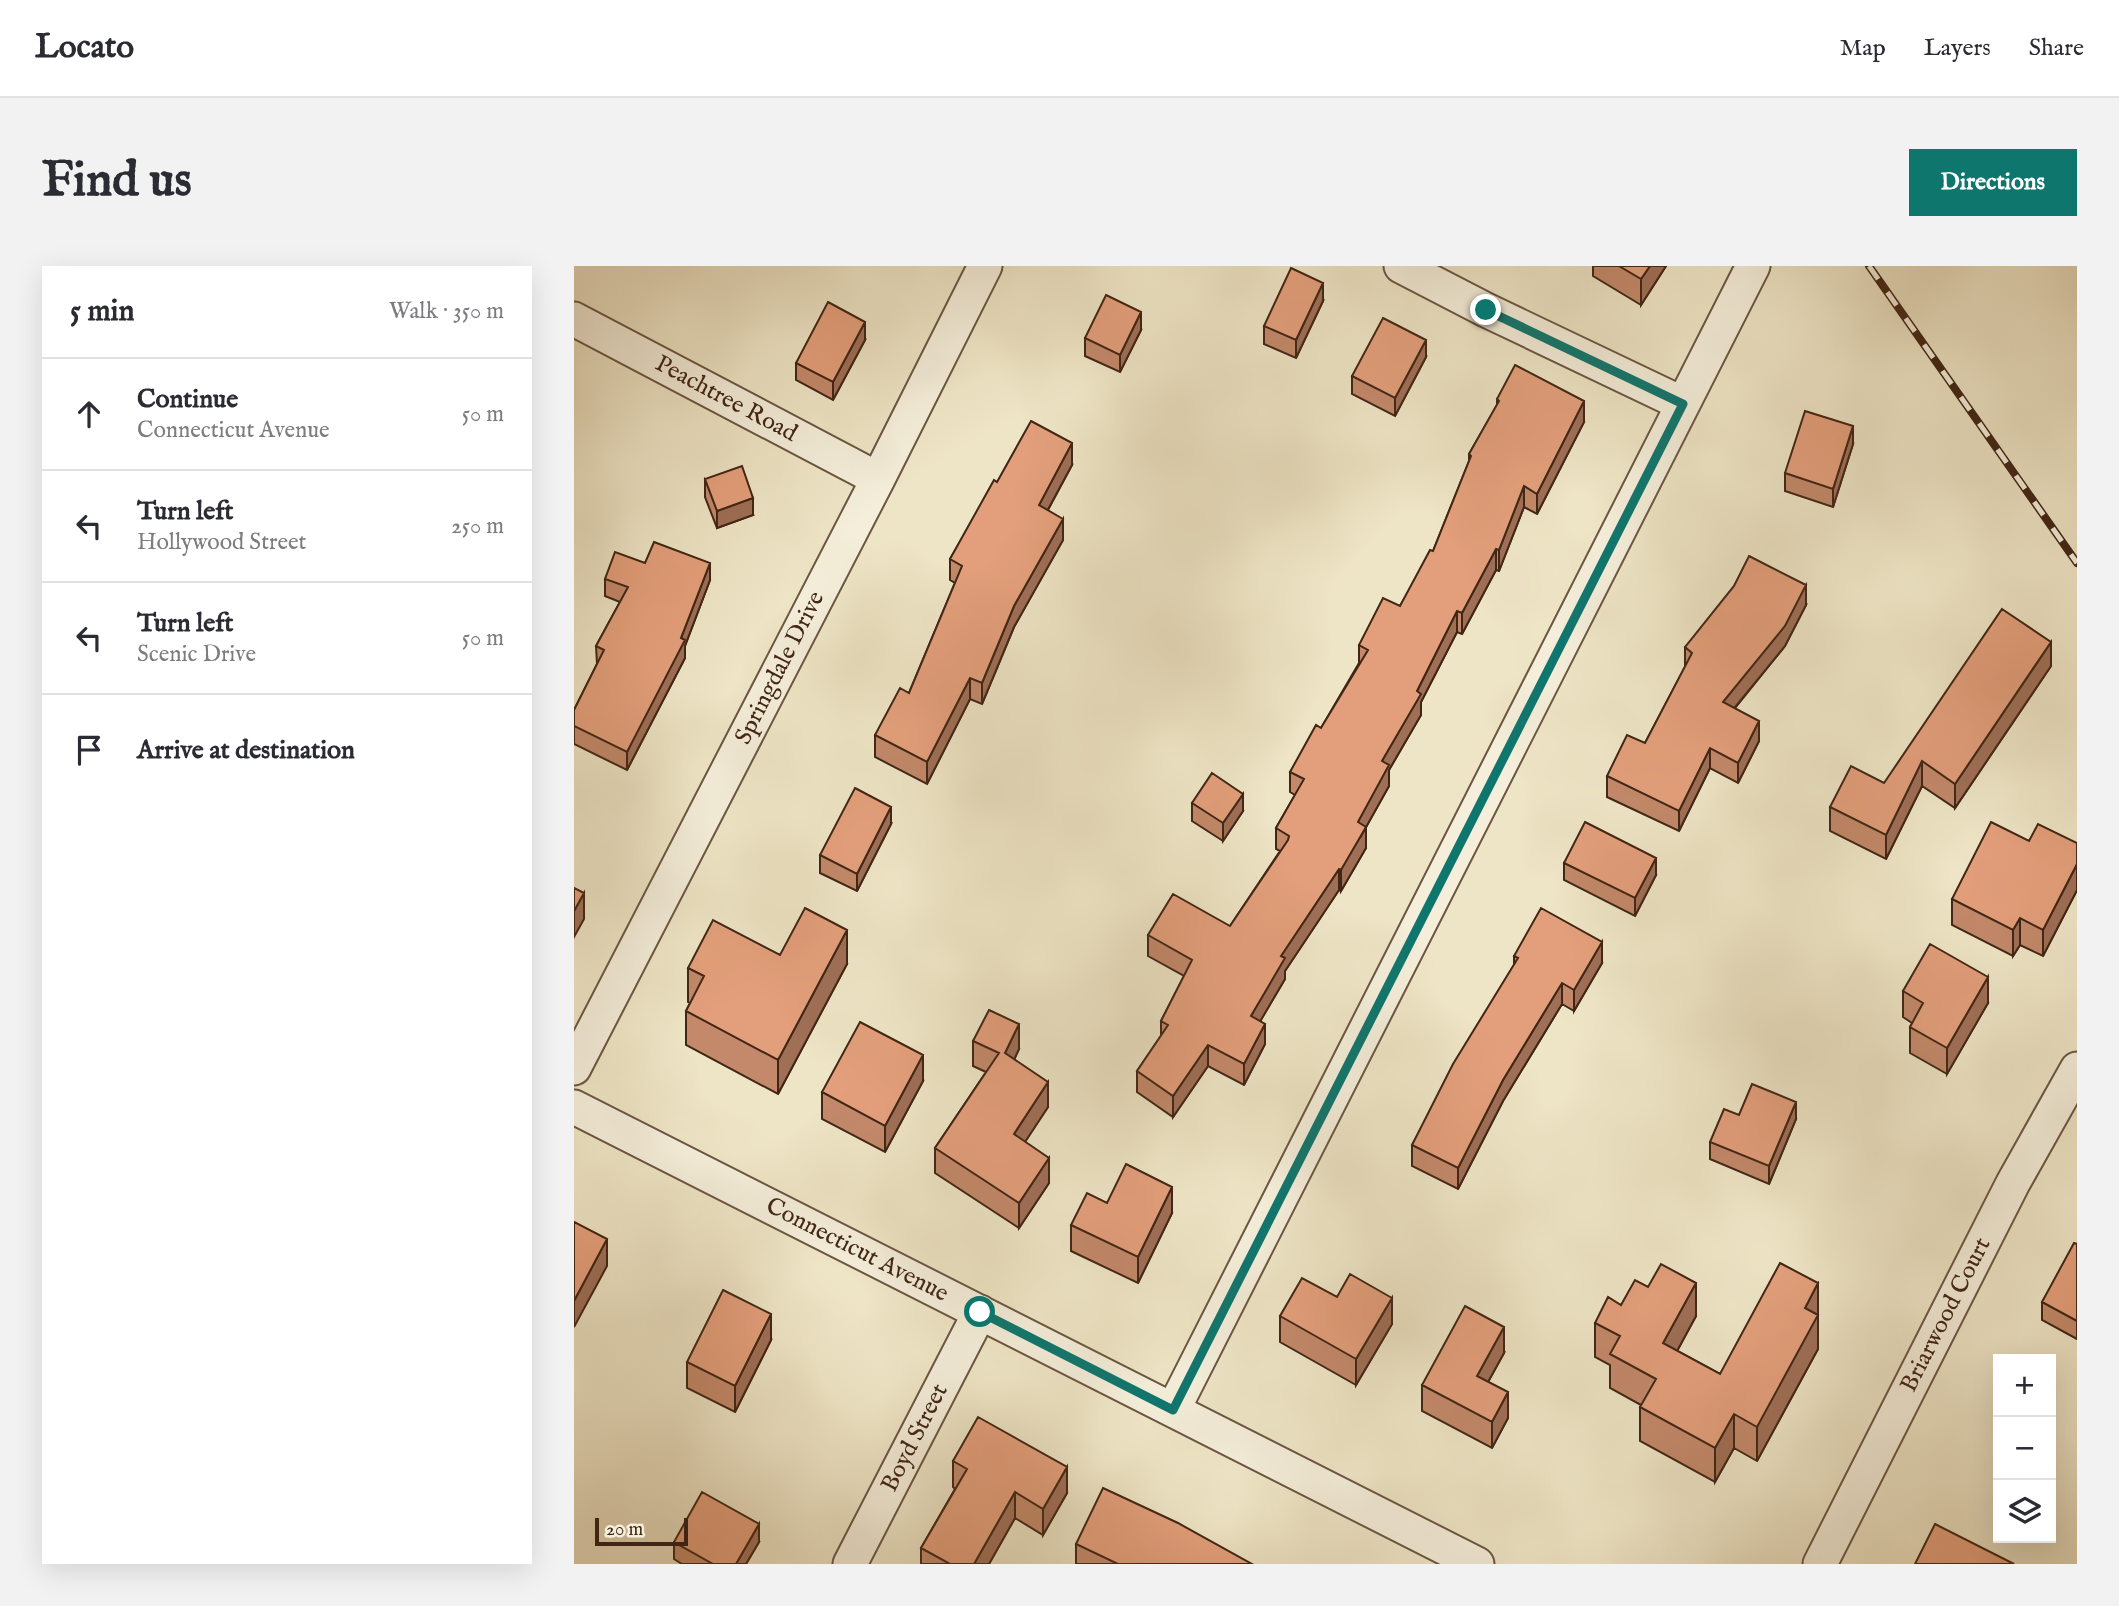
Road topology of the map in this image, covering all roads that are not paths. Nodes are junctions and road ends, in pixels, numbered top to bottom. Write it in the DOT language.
graph roads {
  1 [pos="985,266"];
  2 [pos="1401,266"];
  3 [pos="1753,266"];
  4 [pos="574,319"];
  5 [pos="1683,404"];
  6 [pos="878,479"];
  7 [pos="574,1068"];
  8 [pos="2077,1069"];
  9 [pos="574,1107"];
  10 [pos="980,1312"];
  11 [pos="1173,1410"];
  12 [pos="850,1564"];
  13 [pos="1477,1564"];
  14 [pos="1820,1564"];
  1 -- 6 [label="street, Springdale Drive"];
  2 -- 5 [label="street"];
  3 -- 5 [label="street"];
  4 -- 6 [label="street, Peachtree Road"];
  5 -- 11 [label="street"];
  6 -- 7 [label="street, Springdale Drive"];
  8 -- 14 [label="street, Briarwood Court"];
  9 -- 10 [label="street, Connecticut Avenue"];
  10 -- 11 [label="street, Connecticut Avenue"];
  10 -- 12 [label="street, Boyd Street"];
  11 -- 13 [label="street, Connecticut Avenue"];
}
